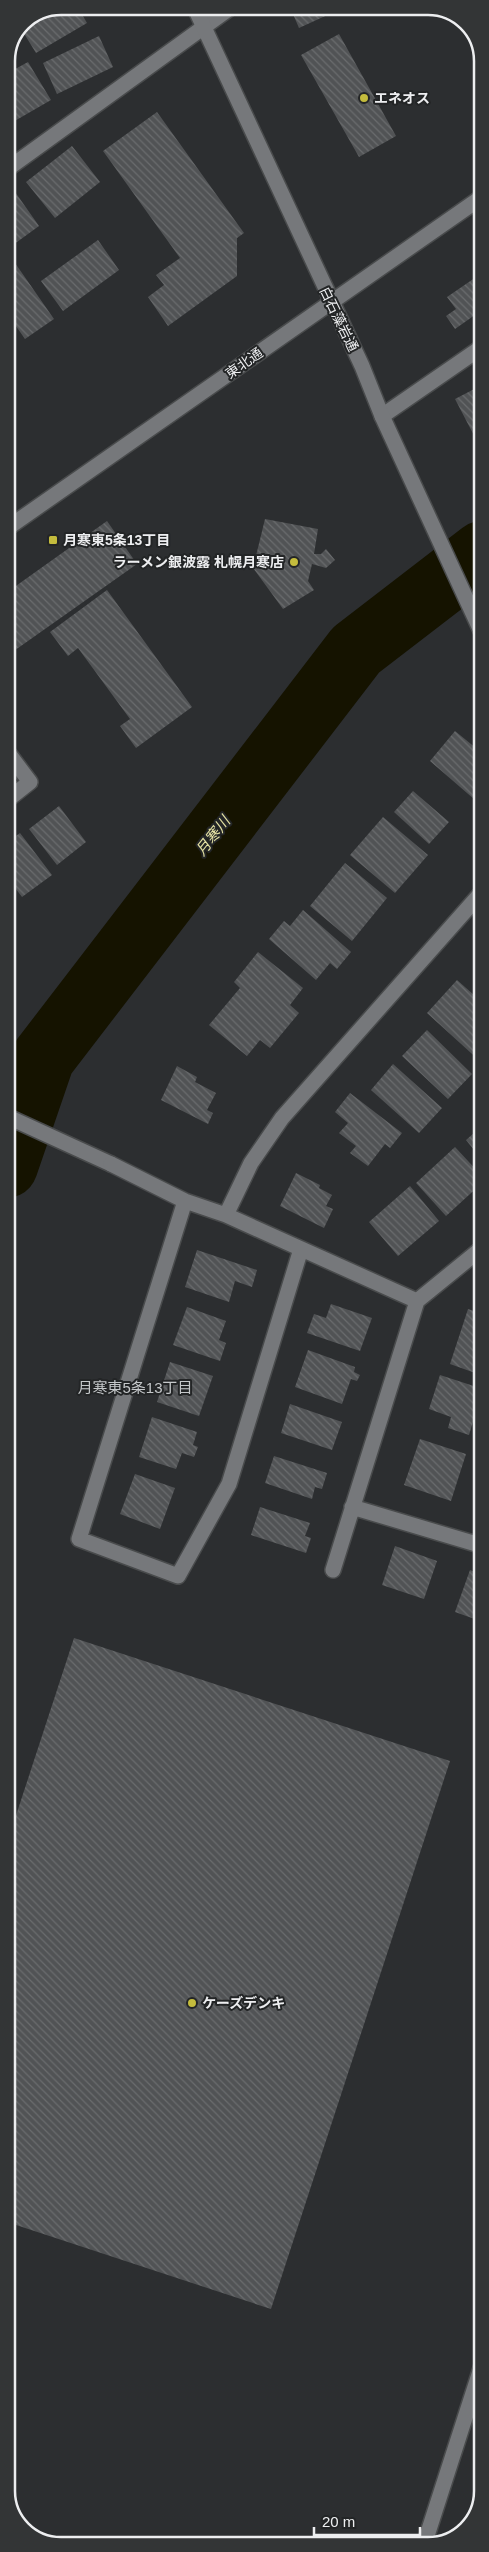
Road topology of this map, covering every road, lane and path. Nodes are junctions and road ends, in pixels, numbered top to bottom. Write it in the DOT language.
graph roads {
  1 [pos="198,15"];
  2 [pos="221,15"];
  3 [pos="204,28"];
  4 [pos="15,164"];
  5 [pos="474,203"];
  6 [pos="331,302"];
  7 [pos="474,353"];
  8 [pos="382,416"];
  9 [pos="15,523"];
  10 [pos="474,615"];
  11 [pos="15,762"];
  12 [pos="15,794"];
  13 [pos="474,901"];
  14 [pos="15,1120"];
  15 [pos="185,1201"];
  16 [pos="226,1215"];
  17 [pos="301,1249"];
  18 [pos="474,1255"];
  19 [pos="417,1301"];
  20 [pos="352,1507"];
  21 [pos="474,1544"];
  22 [pos="333,1570"];
  23 [pos="474,2390"];
  24 [pos="427,2537"];
  1 -- 3 [label="street, 白石藻岩通"];
  2 -- 3 [label="street"];
  3 -- 4 [label="street"];
  3 -- 6 [label="street, 白石藻岩通"];
  5 -- 6 [label="street, 東北通"];
  6 -- 8 [label="street, 白石藻岩通"];
  6 -- 9 [label="street, 東北通"];
  7 -- 8 [label="street"];
  8 -- 10 [label="street, 白石藻岩通"];
  11 -- 12 [label="street"];
  13 -- 16 [label="street"];
  14 -- 15 [label="street"];
  15 -- 16 [label="street"];
  15 -- 17 [label="street"];
  16 -- 17 [label="street"];
  17 -- 19 [label="street"];
  18 -- 19 [label="street"];
  19 -- 20 [label="street"];
  20 -- 21 [label="street"];
  20 -- 22 [label="street"];
  23 -- 24 [label="street"];
}
